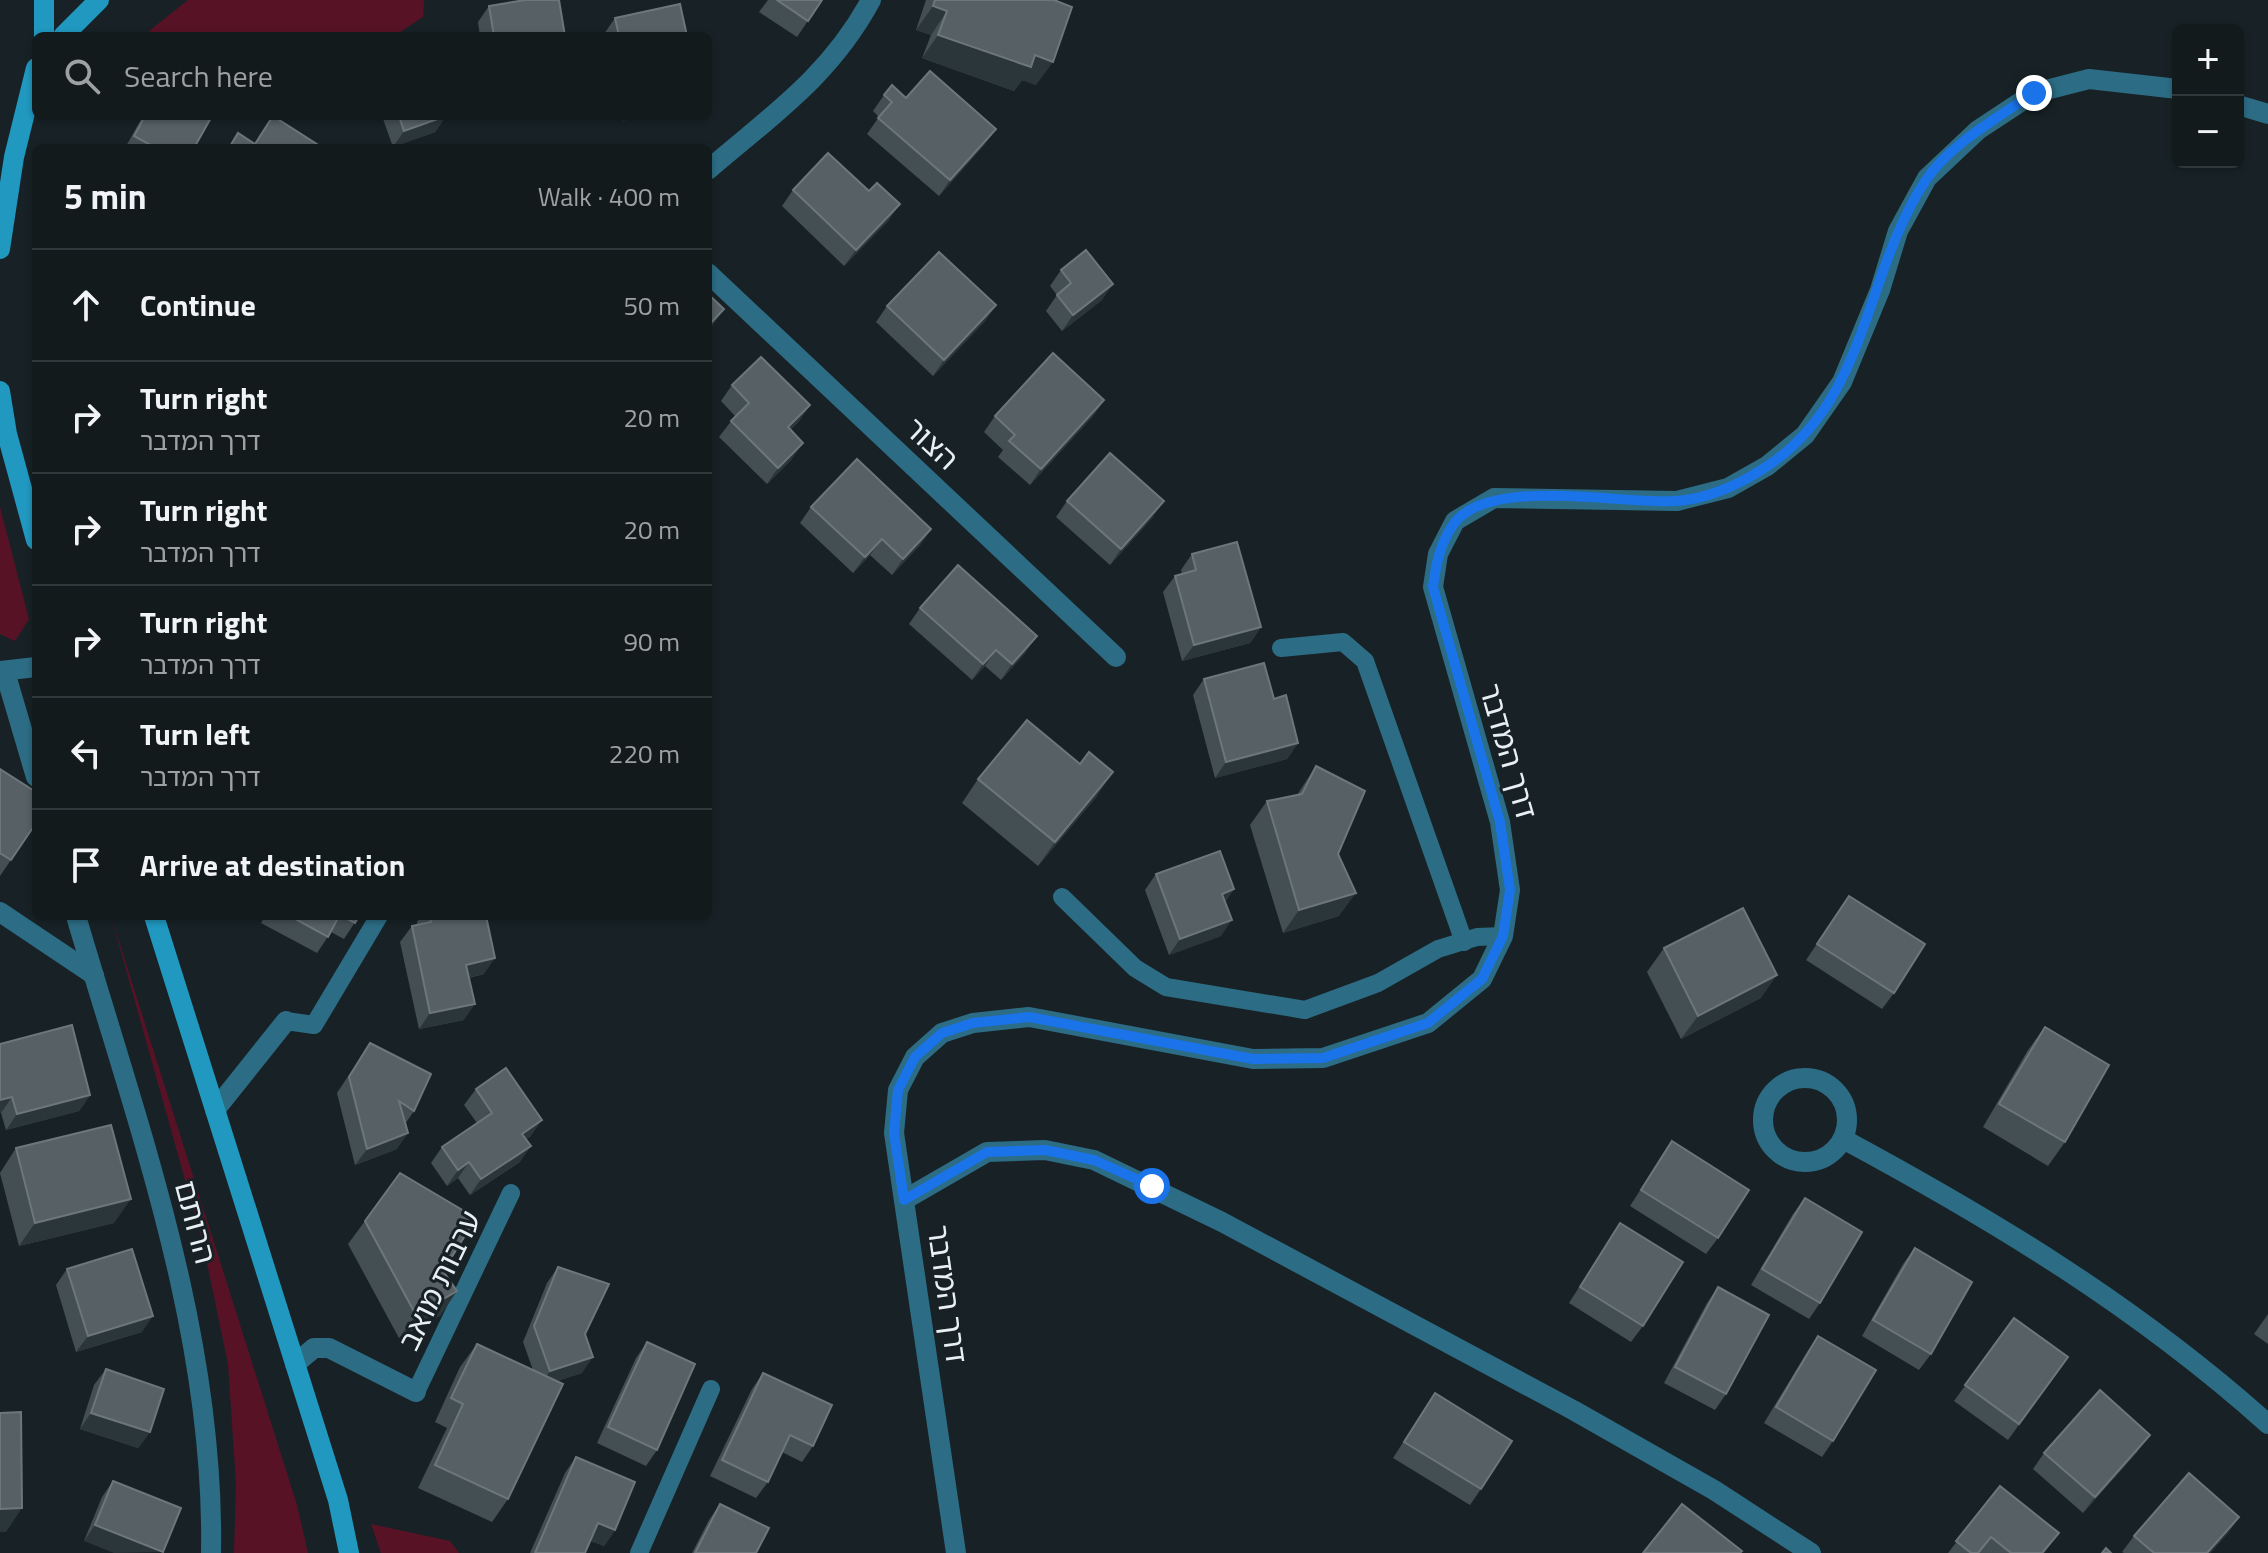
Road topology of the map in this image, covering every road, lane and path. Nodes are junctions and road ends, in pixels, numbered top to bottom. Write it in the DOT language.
graph roads {
  1 [pos="44,0"];
  2 [pos="99,0"];
  3 [pos="871,0"];
  4 [pos="44,32"];
  5 [pos="67,32"];
  6 [pos="2172,88"];
  7 [pos="32,90"];
  8 [pos="2244,107"];
  9 [pos="2268,114"];
  10 [pos="712,167"];
  11 [pos="0,249"];
  12 [pos="712,277"];
  13 [pos="0,391"];
  14 [pos="32,525"];
  15 [pos="1281,648"];
  16 [pos="1116,657"];
  17 [pos="32,668"];
  18 [pos="3,672"];
  19 [pos="32,764"];
  20 [pos="1062,897"];
  21 [pos="0,912"];
  22 [pos="77,920"];
  23 [pos="155,920"];
  24 [pos="377,920"];
  25 [pos="1503,936"];
  26 [pos="1464,942"];
  27 [pos="94,975"];
  28 [pos="286,1021"];
  29 [pos="215,1110"];
  30 [pos="1843,1139"];
  31 [pos="511,1193"];
  32 [pos="904,1200"];
  33 [pos="295,1364"];
  34 [pos="711,1389"];
  35 [pos="416,1392"];
  36 [pos="2268,1424"];
  37 [pos="211,1553"];
  38 [pos="349,1553"];
  39 [pos="639,1553"];
  40 [pos="956,1553"];
  41 [pos="1811,1553"];
  1 -- 4 [label="street"];
  2 -- 5 [label="street"];
  3 -- 10 [label="street"];
  6 -- 25 [label="street, דרך המדבר"];
  7 -- 11 [label="street"];
  8 -- 9 [label="street"];
  12 -- 16 [label="street, הצור"];
  13 -- 14 [label="street"];
  15 -- 26 [label="lane"];
  17 -- 18 [label="street"];
  18 -- 19 [label="street"];
  20 -- 26 [label="lane"];
  21 -- 27 [label="street"];
  22 -- 27 [label="street, הרותם"];
  23 -- 29 [label="street"];
  24 -- 28 [label="lane"];
  25 -- 26 [label="lane"];
  25 -- 32 [label="street, דרך המדבר"];
  27 -- 37 [label="street, הרותם"];
  28 -- 29 [label="street"];
  29 -- 33 [label="street"];
  30 -- 30 [label="street"];
  30 -- 36 [label="street"];
  31 -- 35 [label="lane, ערבות מואב"];
  32 -- 40 [label="street, דרך המדבר"];
  32 -- 41 [label="street"];
  33 -- 35 [label="street"];
  33 -- 38 [label="street"];
  34 -- 39 [label="lane"];
}
